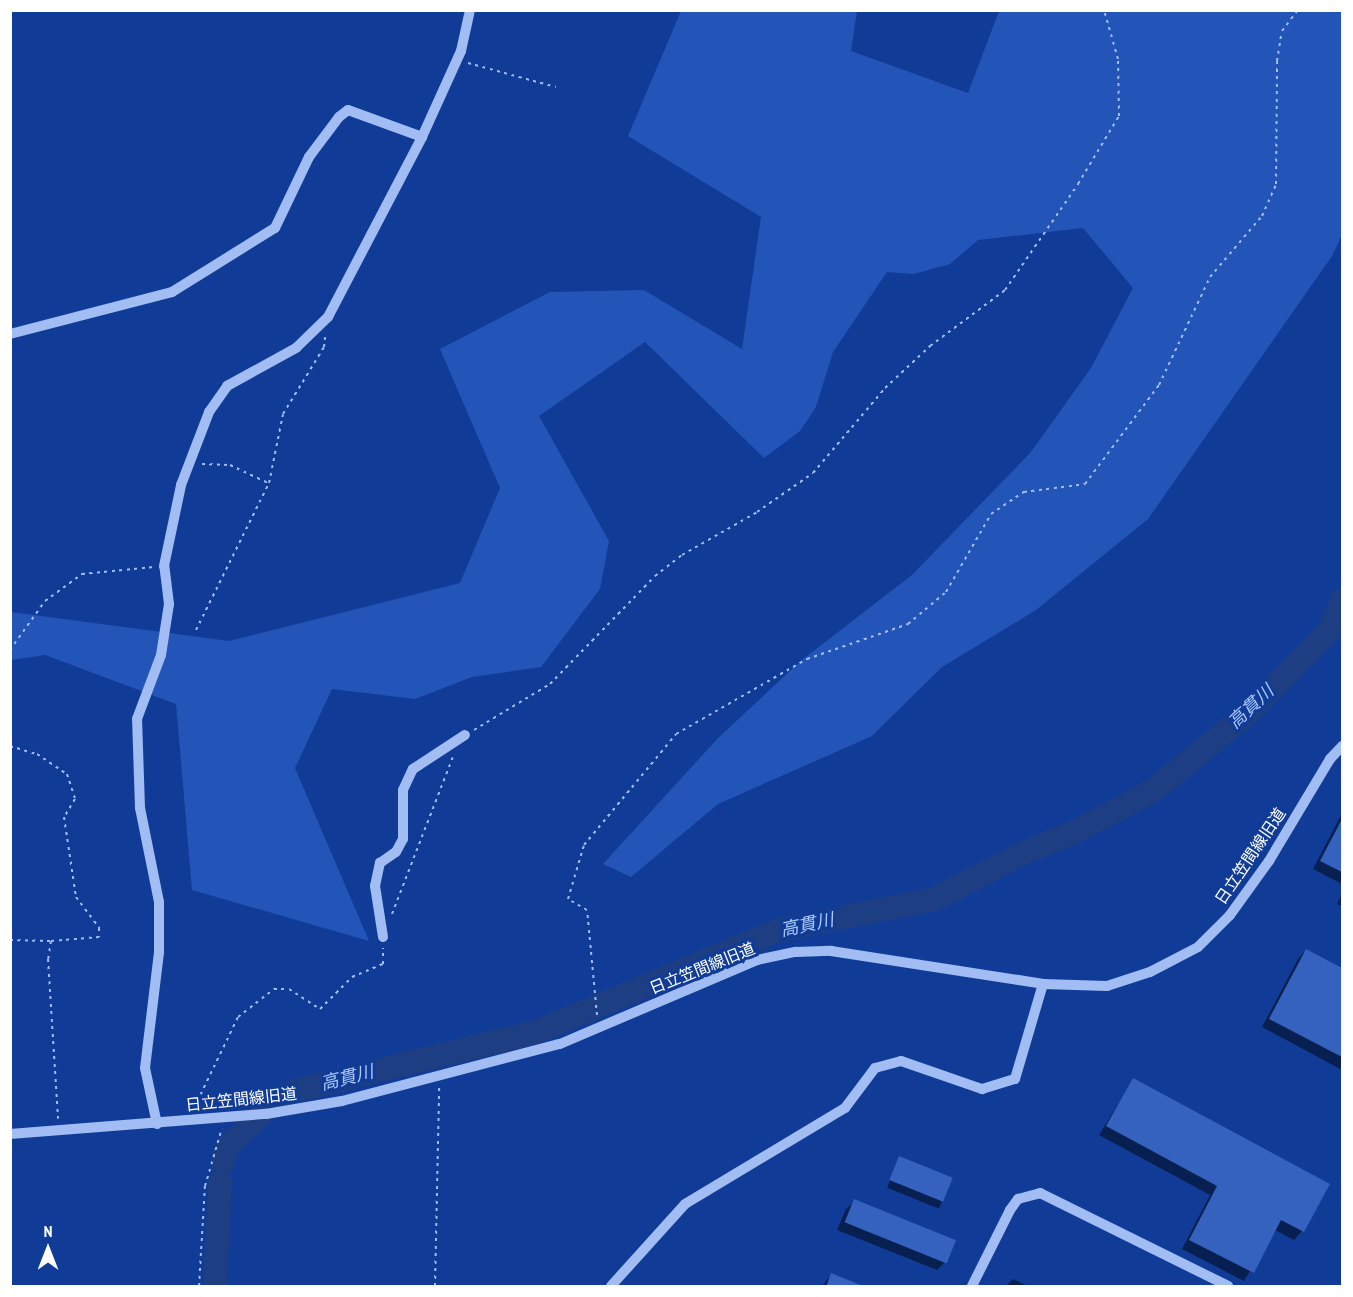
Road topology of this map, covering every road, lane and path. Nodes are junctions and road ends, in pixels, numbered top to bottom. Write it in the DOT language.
graph roads {
  1 [pos="470,10"];
  2 [pos="1104,10"];
  3 [pos="1298,10"];
  4 [pos="457,60"];
  5 [pos="556,87"];
  6 [pos="422,137"];
  7 [pos="328,317"];
  8 [pos="10,334"];
  9 [pos="191,463"];
  10 [pos="269,483"];
  11 [pos="164,566"];
  12 [pos="196,630"];
  13 [pos="10,650"];
  14 [pos="465,735"];
  15 [pos="10,746"];
  16 [pos="1342,746"];
  17 [pos="391,915"];
  18 [pos="383,937"];
  19 [pos="10,940"];
  20 [pos="51,941"];
  21 [pos="1043,984"];
  22 [pos="596,1014"];
  23 [pos="440,1076"];
  24 [pos="225,1117"];
  25 [pos="189,1119"];
  26 [pos="157,1124"];
  27 [pos="59,1132"];
  28 [pos="10,1134"];
  29 [pos="199,1287"];
  30 [pos="435,1287"];
  31 [pos="611,1287"];
  32 [pos="972,1287"];
  33 [pos="1228,1287"];
  1 -- 4 [label="street"];
  2 -- 14 [label="path"];
  3 -- 22 [label="path"];
  4 -- 5 [label="path"];
  4 -- 6 [label="street"];
  6 -- 7 [label="street"];
  6 -- 8 [label="street"];
  7 -- 9 [label="street"];
  7 -- 10 [label="path"];
  9 -- 10 [label="path"];
  9 -- 11 [label="street"];
  10 -- 12 [label="path"];
  11 -- 13 [label="path"];
  11 -- 26 [label="street"];
  14 -- 17 [label="path"];
  14 -- 18 [label="street"];
  15 -- 20 [label="path"];
  16 -- 21 [label="street, 日立笠間線旧道"];
  18 -- 25 [label="path"];
  19 -- 20 [label="path"];
  20 -- 27 [label="path"];
  21 -- 23 [label="street, 日立笠間線旧道"];
  21 -- 31 [label="street"];
  23 -- 24 [label="street, 日立笠間線旧道"];
  23 -- 30 [label="path"];
  24 -- 25 [label="street, 日立笠間線旧道"];
  24 -- 29 [label="path"];
  25 -- 26 [label="street, 日立笠間線旧道"];
  26 -- 27 [label="street, 日立笠間線旧道"];
  27 -- 28 [label="street, 日立笠間線旧道"];
  32 -- 33 [label="street"];
}
